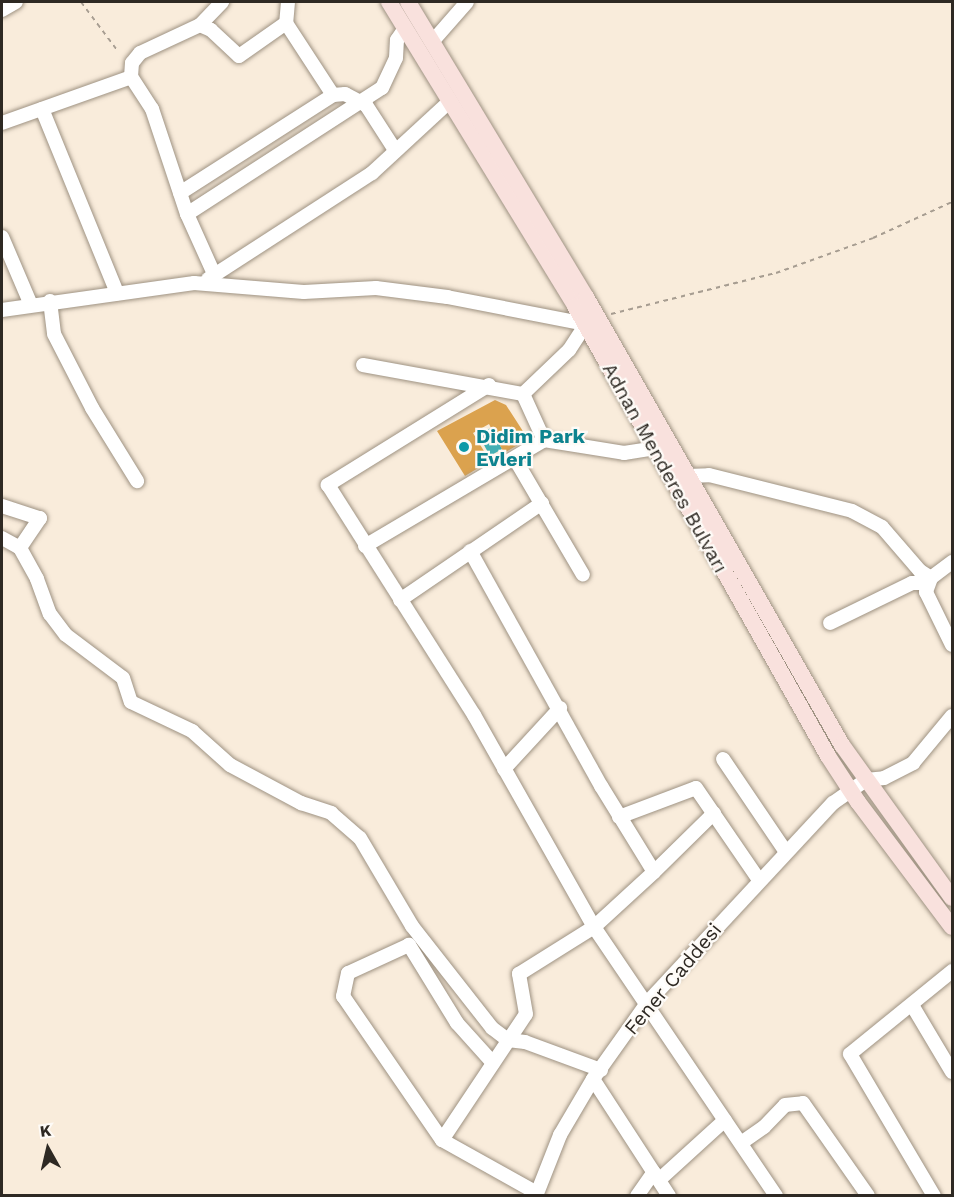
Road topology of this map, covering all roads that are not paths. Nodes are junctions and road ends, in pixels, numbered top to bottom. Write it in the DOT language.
graph roads {
  1 [pos="16,2"];
  2 [pos="222,2"];
  3 [pos="288,2"];
  4 [pos="389,2"];
  5 [pos="408,2"];
  6 [pos="467,2"];
  7 [pos="2,10"];
  8 [pos="286,23"];
  9 [pos="200,25"];
  10 [pos="405,28"];
  11 [pos="432,42"];
  12 [pos="131,77"];
  13 [pos="333,95"];
  14 [pos="360,101"];
  15 [pos="450,101"];
  16 [pos="42,109"];
  17 [pos="2,123"];
  18 [pos="395,150"];
  19 [pos="180,193"];
  20 [pos="187,214"];
  21 [pos="2,237"];
  22 [pos="214,274"];
  23 [pos="202,284"];
  24 [pos="117,293"];
  25 [pos="50,302"];
  26 [pos="31,305"];
  27 [pos="2,310"];
  28 [pos="592,321"];
  29 [pos="363,365"];
  30 [pos="489,385"];
  31 [pos="524,394"];
  32 [pos="544,440"];
  33 [pos="654,448"];
  34 [pos="515,459"];
  35 [pos="686,476"];
  36 [pos="137,481"];
  37 [pos="542,503"];
  38 [pos="2,506"];
  39 [pos="2,538"];
  40 [pos="365,546"];
  41 [pos="20,548"];
  42 [pos="470,551"];
  43 [pos="952,562"];
  44 [pos="583,575"];
  45 [pos="929,581"];
  46 [pos="400,600"];
  47 [pos="830,622"];
  48 [pos="952,645"];
  49 [pos="560,708"];
  50 [pos="952,716"];
  51 [pos="723,759"];
  52 [pos="504,769"];
  53 [pos="866,780"];
  54 [pos="850,791"];
  55 [pos="714,813"];
  56 [pos="619,817"];
  57 [pos="786,852"];
  58 [pos="654,872"];
  59 [pos="759,880"];
  60 [pos="952,898"];
  61 [pos="594,927"];
  62 [pos="952,927"];
  63 [pos="438,957"];
  64 [pos="425,968"];
  65 [pos="952,971"];
  66 [pos="647,1003"];
  67 [pos="912,1005"];
  68 [pos="508,1040"];
  69 [pos="493,1063"];
  70 [pos="952,1072"];
  71 [pos="597,1074"];
  72 [pos="725,1120"];
  73 [pos="442,1140"];
  74 [pos="741,1143"];
  75 [pos="656,1176"];
  76 [pos="536,1194"];
  77 [pos="637,1196"];
  78 [pos="669,1196"];
  79 [pos="776,1196"];
  80 [pos="868,1196"];
  81 [pos="934,1196"];
  1 -- 7 [label="street"];
  2 -- 9 [label="street"];
  3 -- 8 [label="street"];
  4 -- 10 [label="main road, Adnan Menderes Bulvarı"];
  5 -- 11 [label="main road, Adnan Menderes Bulvarı"];
  6 -- 11 [label="street"];
  8 -- 9 [label="street"];
  8 -- 13 [label="street"];
  9 -- 12 [label="street"];
  10 -- 14 [label="street"];
  10 -- 15 [label="main road, Adnan Menderes Bulvarı"];
  11 -- 28 [label="main road, Adnan Menderes Bulvarı"];
  12 -- 16 [label="street"];
  12 -- 19 [label="street"];
  13 -- 14 [label="street"];
  13 -- 19 [label="street"];
  14 -- 18 [label="street"];
  14 -- 20 [label="street"];
  15 -- 18 [label="street"];
  15 -- 28 [label="main road, Adnan Menderes Bulvarı"];
  16 -- 17 [label="street"];
  16 -- 24 [label="street"];
  18 -- 22 [label="street"];
  19 -- 20 [label="street"];
  20 -- 22 [label="street"];
  21 -- 26 [label="street"];
  22 -- 23 [label="street"];
  23 -- 24 [label="street"];
  23 -- 28 [label="street"];
  24 -- 25 [label="street"];
  25 -- 26 [label="street"];
  25 -- 36 [label="street"];
  26 -- 27 [label="street"];
  28 -- 31 [label="street"];
  28 -- 33 [label="main road, Adnan Menderes Bulvarı"];
  28 -- 35 [label="main road, Adnan Menderes Bulvarı"];
  29 -- 30 [label="street"];
  30 -- 31 [label="street"];
  30 -- 40 [label="street"];
  31 -- 32 [label="street"];
  32 -- 33 [label="street"];
  32 -- 34 [label="street"];
  33 -- 54 [label="main road, Adnan Menderes Bulvarı"];
  34 -- 37 [label="street"];
  34 -- 40 [label="street"];
  35 -- 45 [label="street"];
  35 -- 53 [label="main road, Adnan Menderes Bulvarı"];
  37 -- 42 [label="street"];
  37 -- 44 [label="street"];
  38 -- 41 [label="street"];
  39 -- 41 [label="street"];
  40 -- 46 [label="street"];
  41 -- 63 [label="street"];
  42 -- 46 [label="street"];
  42 -- 49 [label="street"];
  43 -- 45 [label="street"];
  45 -- 47 [label="street"];
  45 -- 48 [label="street"];
  46 -- 52 [label="street"];
  49 -- 52 [label="street"];
  49 -- 56 [label="street"];
  50 -- 53 [label="street, Fener Caddesi"];
  51 -- 57 [label="street"];
  52 -- 61 [label="street"];
  53 -- 54 [label="street, Fener Caddesi"];
  53 -- 60 [label="main road, Adnan Menderes Bulvarı"];
  54 -- 57 [label="street, Fener Caddesi"];
  54 -- 62 [label="main road, Adnan Menderes Bulvarı"];
  55 -- 56 [label="street"];
  55 -- 58 [label="street"];
  55 -- 59 [label="street"];
  56 -- 58 [label="street"];
  57 -- 59 [label="street, Fener Caddesi"];
  58 -- 61 [label="street"];
  59 -- 66 [label="street, Fener Caddesi"];
  61 -- 66 [label="street"];
  61 -- 68 [label="street"];
  63 -- 64 [label="street"];
  63 -- 68 [label="street"];
  64 -- 69 [label="street"];
  64 -- 73 [label="street"];
  65 -- 67 [label="street"];
  66 -- 71 [label="street, Fener Caddesi"];
  66 -- 72 [label="street"];
  67 -- 70 [label="street"];
  67 -- 81 [label="street"];
  68 -- 69 [label="street"];
  68 -- 71 [label="street"];
  69 -- 73 [label="street"];
  71 -- 75 [label="street"];
  71 -- 76 [label="street, Fener Caddesi"];
  72 -- 74 [label="street"];
  72 -- 75 [label="street"];
  73 -- 76 [label="street"];
  74 -- 79 [label="street"];
  74 -- 80 [label="street"];
  75 -- 77 [label="street"];
  75 -- 78 [label="street"];
}
